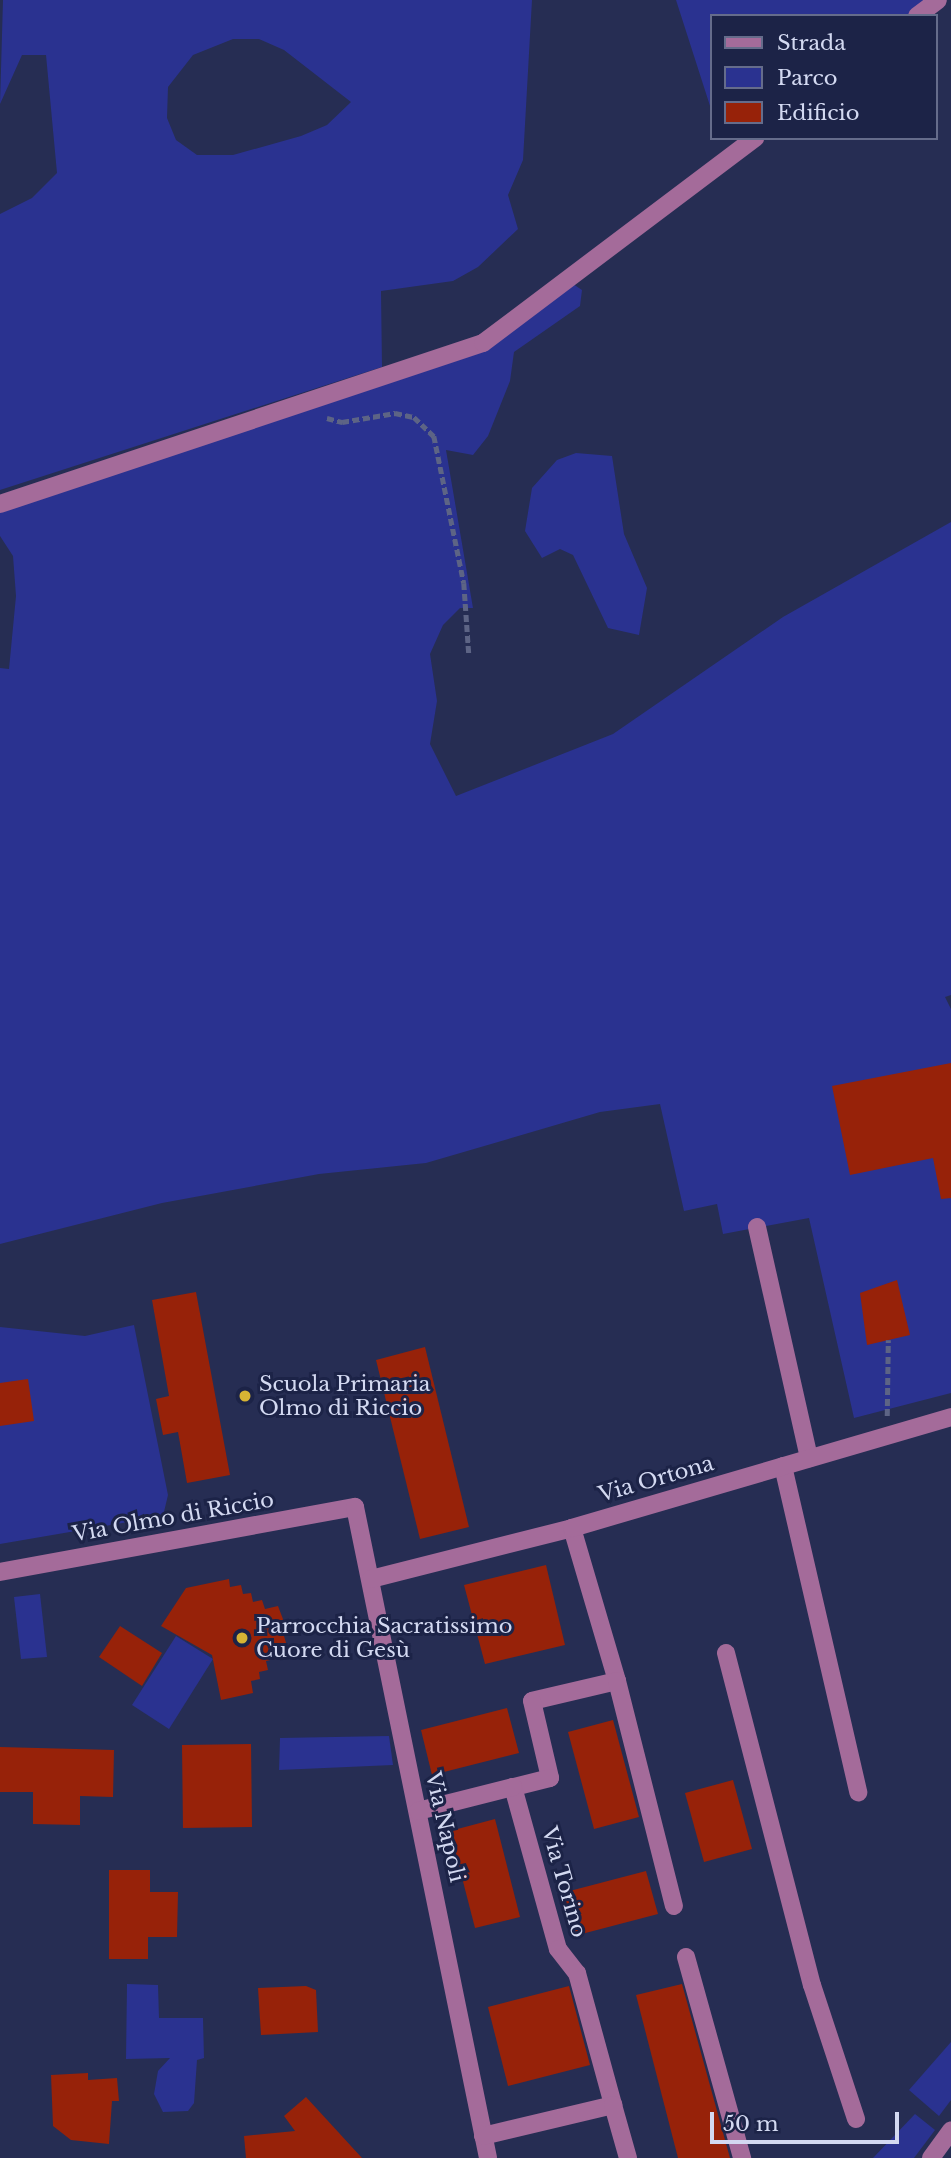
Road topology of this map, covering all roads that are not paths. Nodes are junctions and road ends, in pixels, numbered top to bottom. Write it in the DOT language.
graph roads {
  1 [pos="938,0"];
  2 [pos="920,14"];
  3 [pos="752,140"];
  4 [pos="0,504"];
  5 [pos="757,1227"];
  6 [pos="951,1417"];
  7 [pos="809,1458"];
  8 [pos="783,1466"];
  9 [pos="355,1507"];
  10 [pos="572,1528"];
  11 [pos="0,1572"];
  12 [pos="371,1579"];
  13 [pos="726,1653"];
  14 [pos="617,1681"];
  15 [pos="513,1787"];
  16 [pos="858,1792"];
  17 [pos="418,1811"];
  18 [pos="674,1906"];
  19 [pos="686,1957"];
  20 [pos="612,2105"];
  21 [pos="856,2119"];
  22 [pos="951,2130"];
  23 [pos="483,2136"];
  24 [pos="488,2158"];
  25 [pos="628,2158"];
  26 [pos="742,2158"];
  27 [pos="931,2158"];
  1 -- 2 [label="street"];
  3 -- 4 [label="street"];
  5 -- 7 [label="street"];
  6 -- 7 [label="street, Via Ortona"];
  7 -- 8 [label="street, Via Ortona"];
  8 -- 10 [label="street, Via Ortona"];
  8 -- 16 [label="street"];
  9 -- 11 [label="street, Via Olmo di Riccio"];
  9 -- 12 [label="street, Via Napoli"];
  10 -- 12 [label="street, Via Ortona"];
  10 -- 14 [label="street"];
  12 -- 17 [label="street, Via Napoli"];
  13 -- 21 [label="street"];
  14 -- 15 [label="street"];
  14 -- 18 [label="street"];
  15 -- 17 [label="street"];
  15 -- 20 [label="street, Via Torino"];
  17 -- 23 [label="street, Via Napoli"];
  19 -- 26 [label="street"];
  20 -- 23 [label="street"];
  20 -- 25 [label="street, Via Torino"];
  22 -- 27 [label="street"];
  23 -- 24 [label="street, Via Napoli"];
}
